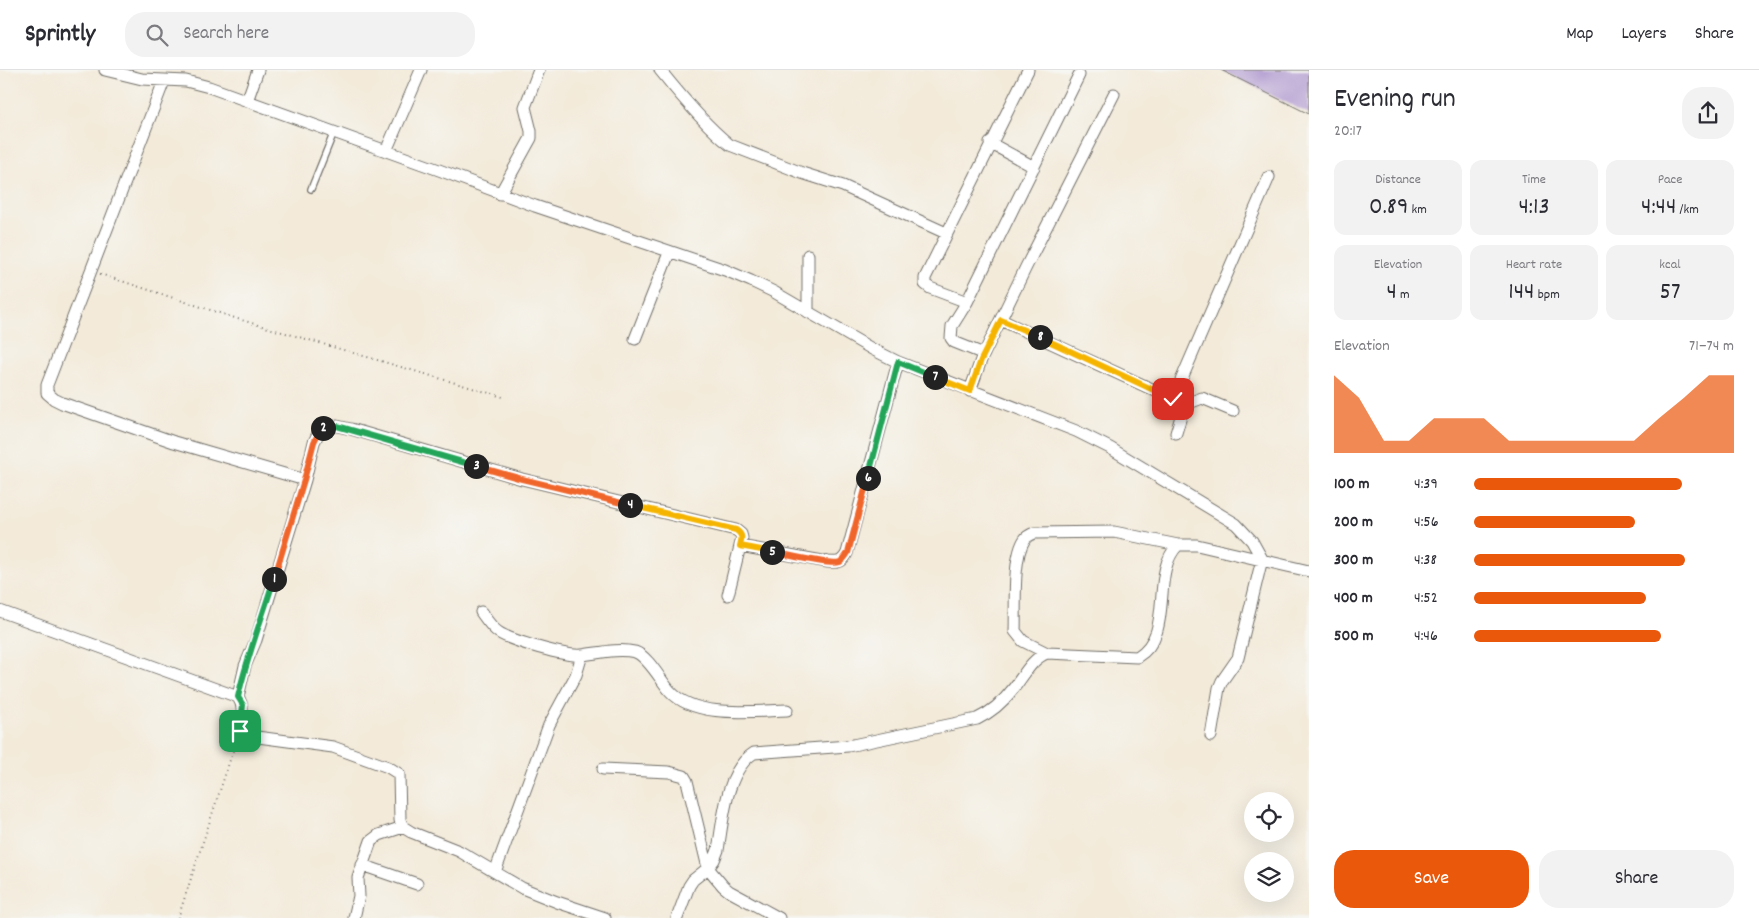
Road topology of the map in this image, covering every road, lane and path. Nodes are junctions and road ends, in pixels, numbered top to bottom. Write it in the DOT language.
graph roads {
  1 [pos="105,70"];
  2 [pos="258,70"];
  3 [pos="421,70"];
  4 [pos="539,70"];
  5 [pos="660,70"];
  6 [pos="1028,70"];
  7 [pos="1079,75"];
  8 [pos="164,81"];
  9 [pos="1114,94"];
  10 [pos="248,101"];
  11 [pos="334,132"];
  12 [pos="990,143"];
  13 [pos="386,151"];
  14 [pos="1034,167"];
  15 [pos="1269,177"];
  16 [pos="311,189"];
  17 [pos="500,194"];
  18 [pos="946,233"];
  19 [pos="669,253"];
  20 [pos="808,254"];
  21 [pos="91,271"];
  22 [pos="967,302"];
  23 [pos="808,312"];
  24 [pos="1001,320"];
  25 [pos="635,339"];
  26 [pos="984,354"];
  27 [pos="898,362"];
  28 [pos="970,391"];
  29 [pos="502,397"];
  30 [pos="1173,399"];
  31 [pos="1185,403"];
  32 [pos="1233,410"];
  33 [pos="1176,433"];
  34 [pos="304,480"];
  35 [pos="1178,545"];
  36 [pos="740,546"];
  37 [pos="1262,559"];
  38 [pos="1309,571"];
  39 [pos="728,595"];
  40 [pos="0,611"];
  41 [pos="481,612"];
  42 [pos="1047,653"];
  43 [pos="582,655"];
  44 [pos="238,697"];
  45 [pos="787,710"];
  46 [pos="240,731"];
  47 [pos="1211,736"];
  48 [pos="603,769"];
  49 [pos="403,827"];
  50 [pos="362,865"];
  51 [pos="708,868"];
  52 [pos="495,872"];
  53 [pos="417,884"];
  54 [pos="178,918"];
  55 [pos="354,918"];
  56 [pos="605,918"];
  57 [pos="678,918"];
  58 [pos="779,918"];
  1 -- 8 [label="street"];
  2 -- 10 [label="street"];
  3 -- 13 [label="street"];
  4 -- 17 [label="street"];
  5 -- 18 [label="street"];
  6 -- 12 [label="street"];
  7 -- 14 [label="street"];
  8 -- 10 [label="street"];
  8 -- 21 [label="street"];
  9 -- 24 [label="street"];
  10 -- 11 [label="street"];
  11 -- 13 [label="street"];
  11 -- 16 [label="lane"];
  12 -- 14 [label="street"];
  12 -- 18 [label="street"];
  13 -- 17 [label="street"];
  14 -- 22 [label="street"];
  15 -- 30 [label="street"];
  17 -- 19 [label="street"];
  18 -- 22 [label="street"];
  19 -- 23 [label="street"];
  19 -- 25 [label="street"];
  20 -- 23 [label="street"];
  21 -- 29 [label="path"];
  21 -- 34 [label="street"];
  22 -- 26 [label="street"];
  23 -- 27 [label="street"];
  24 -- 26 [label="street"];
  24 -- 30 [label="street"];
  26 -- 28 [label="street"];
  27 -- 28 [label="street"];
  27 -- 36 [label="street"];
  28 -- 37 [label="street"];
  30 -- 31 [label="street"];
  31 -- 32 [label="street"];
  31 -- 33 [label="street"];
  34 -- 36 [label="street"];
  34 -- 44 [label="street"];
  35 -- 37 [label="street"];
  35 -- 42 [label="street"];
  35 -- 42 [label="street"];
  36 -- 39 [label="street"];
  37 -- 38 [label="street"];
  37 -- 47 [label="street"];
  40 -- 44 [label="street"];
  41 -- 43 [label="street"];
  42 -- 51 [label="street"];
  43 -- 45 [label="street"];
  43 -- 52 [label="street"];
  44 -- 46 [label="street"];
  46 -- 49 [label="street"];
  46 -- 54 [label="path"];
  48 -- 51 [label="street"];
  49 -- 50 [label="street"];
  49 -- 52 [label="street"];
  50 -- 53 [label="street"];
  50 -- 55 [label="street"];
  51 -- 57 [label="street"];
  51 -- 58 [label="street"];
  52 -- 56 [label="street"];
}
